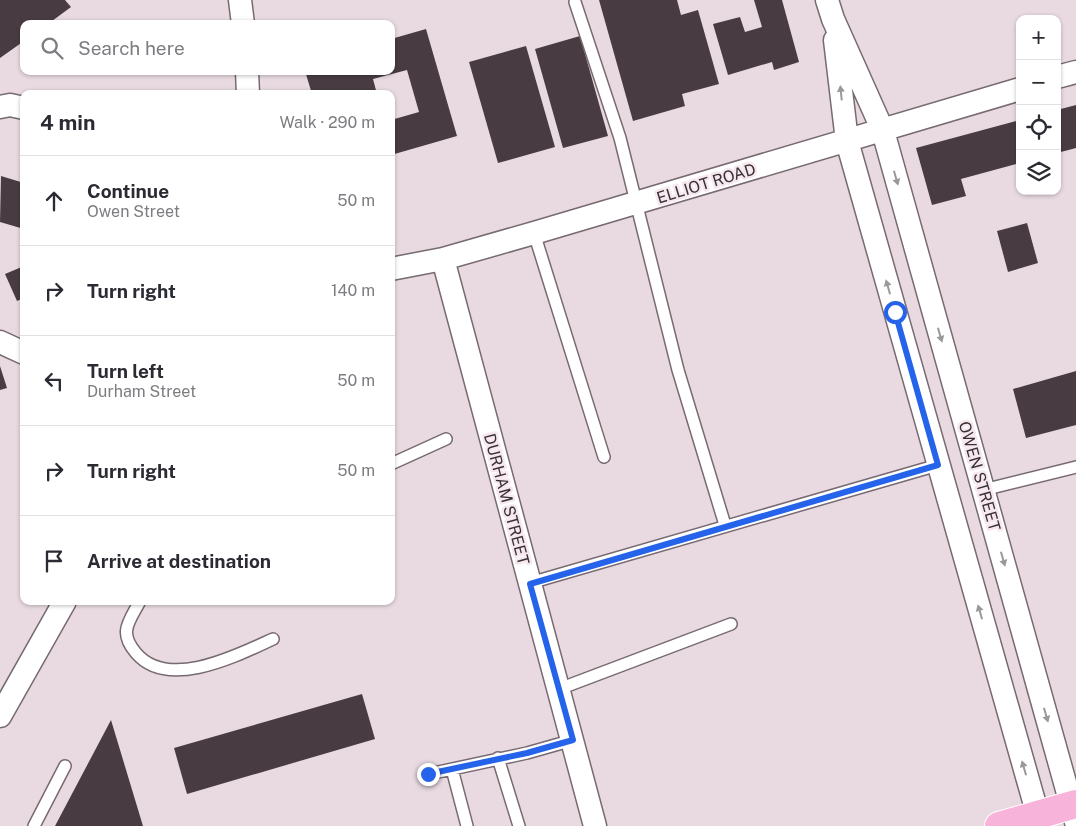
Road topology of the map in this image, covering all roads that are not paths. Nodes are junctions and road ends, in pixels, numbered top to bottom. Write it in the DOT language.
graph roads {
  1 [pos="240,0"];
  2 [pos="574,2"];
  3 [pos="830,10"];
  4 [pos="242,20"];
  5 [pos="1076,72"];
  6 [pos="247,75"];
  7 [pos="1061,76"];
  8 [pos="248,90"];
  9 [pos="1016,90"];
  10 [pos="0,107"];
  11 [pos="20,107"];
  12 [pos="883,131"];
  13 [pos="847,141"];
  14 [pos="636,204"];
  15 [pos="534,233"];
  16 [pos="443,259"];
  17 [pos="395,269"];
  18 [pos="0,342"];
  19 [pos="20,351"];
  20 [pos="446,440"];
  21 [pos="604,457"];
  22 [pos="395,462"];
  23 [pos="938,465"];
  24 [pos="1076,467"];
  25 [pos="983,490"];
  26 [pos="725,525"];
  27 [pos="530,584"];
  28 [pos="63,605"];
  29 [pos="138,605"];
  30 [pos="731,624"];
  31 [pos="273,639"];
  32 [pos="559,689"];
  33 [pos="2,708"];
  34 [pos="573,740"];
  35 [pos="498,758"];
  36 [pos="65,766"];
  37 [pos="452,769"];
  38 [pos="428,774"];
  39 [pos="1074,810"];
  40 [pos="1039,820"];
  41 [pos="34,826"];
  42 [pos="467,826"];
  43 [pos="518,826"];
  44 [pos="595,826"];
  45 [pos="999,826"];
  1 -- 4 [label="street"];
  2 -- 14 [label="lane"];
  3 -- 12 [label="street, OWEN STREET"];
  13 -- 3 [label="street, one-way"];
  5 -- 7 [label="street"];
  6 -- 8 [label="street"];
  9 -- 12 [label="street, ELLIOT ROAD"];
  10 -- 11 [label="street"];
  12 -- 13 [label="street, ELLIOT ROAD"];
  12 -- 25 [label="street, OWEN STREET, one-way"];
  13 -- 14 [label="street, ELLIOT ROAD"];
  23 -- 13 [label="street, one-way"];
  14 -- 15 [label="street, ELLIOT ROAD"];
  14 -- 26 [label="lane"];
  15 -- 16 [label="street, ELLIOT ROAD"];
  15 -- 21 [label="lane"];
  16 -- 17 [label="street, ELLIOT ROAD"];
  16 -- 27 [label="street, DURHAM STREET"];
  18 -- 19 [label="street"];
  20 -- 22 [label="lane"];
  23 -- 26 [label="lane"];
  40 -- 23 [label="street, one-way"];
  24 -- 25 [label="lane"];
  25 -- 39 [label="street, OWEN STREET, one-way"];
  26 -- 27 [label="lane"];
  27 -- 32 [label="street, DURHAM STREET"];
  28 -- 33 [label="street"];
  29 -- 31 [label="lane"];
  30 -- 32 [label="lane"];
  32 -- 34 [label="street, DURHAM STREET"];
  34 -- 35 [label="lane"];
  34 -- 44 [label="street, DURHAM STREET"];
  35 -- 37 [label="lane"];
  35 -- 43 [label="lane"];
  36 -- 41 [label="lane"];
  37 -- 38 [label="lane"];
  37 -- 42 [label="lane"];
  39 -- 40 [label="main road"];
  40 -- 45 [label="main road"];
}
